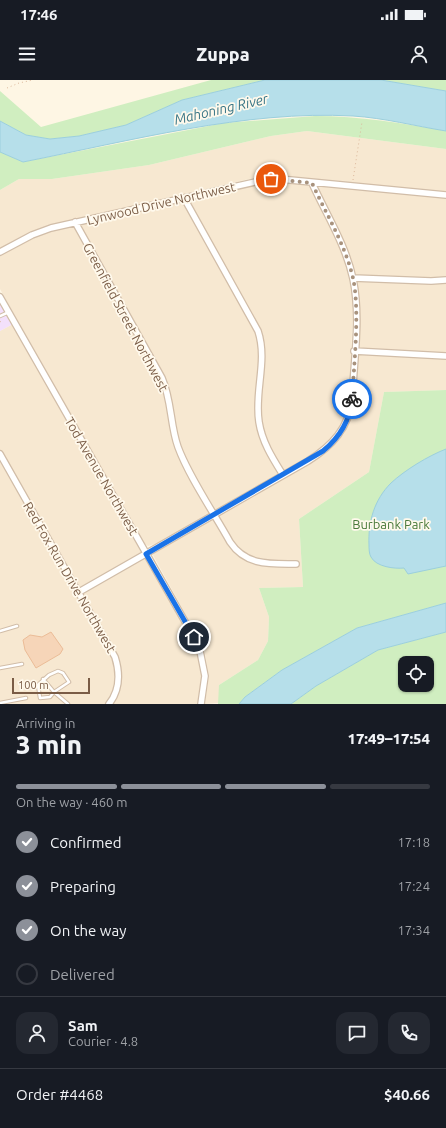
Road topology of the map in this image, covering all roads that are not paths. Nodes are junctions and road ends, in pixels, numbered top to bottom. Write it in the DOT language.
graph roads {
  1 [pos="312,183"];
  2 [pos="446,195"];
  3 [pos="184,198"];
  4 [pos="75,222"];
  5 [pos="0,252"];
  6 [pos="353,278"];
  7 [pos="446,280"];
  8 [pos="0,297"];
  9 [pos="9,312"];
  10 [pos="0,316"];
  11 [pos="354,351"];
  12 [pos="446,356"];
  13 [pos="1,457"];
  14 [pos="283,475"];
  15 [pos="215,514"];
  16 [pos="146,554"];
  17 [pos="296,564"];
  18 [pos="79,592"];
  19 [pos="16,626"];
  20 [pos="0,631"];
  21 [pos="22,664"];
  22 [pos="0,668"];
  23 [pos="43,679"];
  24 [pos="54,692"];
  25 [pos="26,698"];
  26 [pos="0,703"];
  27 [pos="68,704"];
  28 [pos="109,704"];
  29 [pos="201,704"];
  1 -- 2 [label="street, Lynwood Drive Northwest"];
  1 -- 3 [label="street, Lynwood Drive Northwest"];
  1 -- 6 [label="street"];
  3 -- 4 [label="street, Lynwood Drive Northwest"];
  3 -- 14 [label="street"];
  4 -- 5 [label="street, Lynwood Drive Northwest"];
  4 -- 15 [label="street, Greenfield Street Northwest"];
  6 -- 7 [label="street"];
  6 -- 11 [label="street"];
  8 -- 9 [label="street, Tod Avenue Northwest"];
  9 -- 10 [label="lane"];
  9 -- 16 [label="street, Tod Avenue Northwest"];
  11 -- 12 [label="street"];
  11 -- 14 [label="street"];
  13 -- 18 [label="street, Red Fox Run Drive Northwest"];
  14 -- 15 [label="street"];
  15 -- 16 [label="street"];
  15 -- 17 [label="street, Greenfield Street Northwest"];
  16 -- 18 [label="street"];
  16 -- 29 [label="street, Tod Avenue Northwest"];
  18 -- 28 [label="street, Red Fox Run Drive Northwest"];
  19 -- 20 [label="lane"];
  21 -- 22 [label="lane"];
  23 -- 24 [label="lane"];
  23 -- 24 [label="lane"];
  23 -- 24 [label="lane"];
  24 -- 27 [label="lane"];
  25 -- 26 [label="lane"];
}
